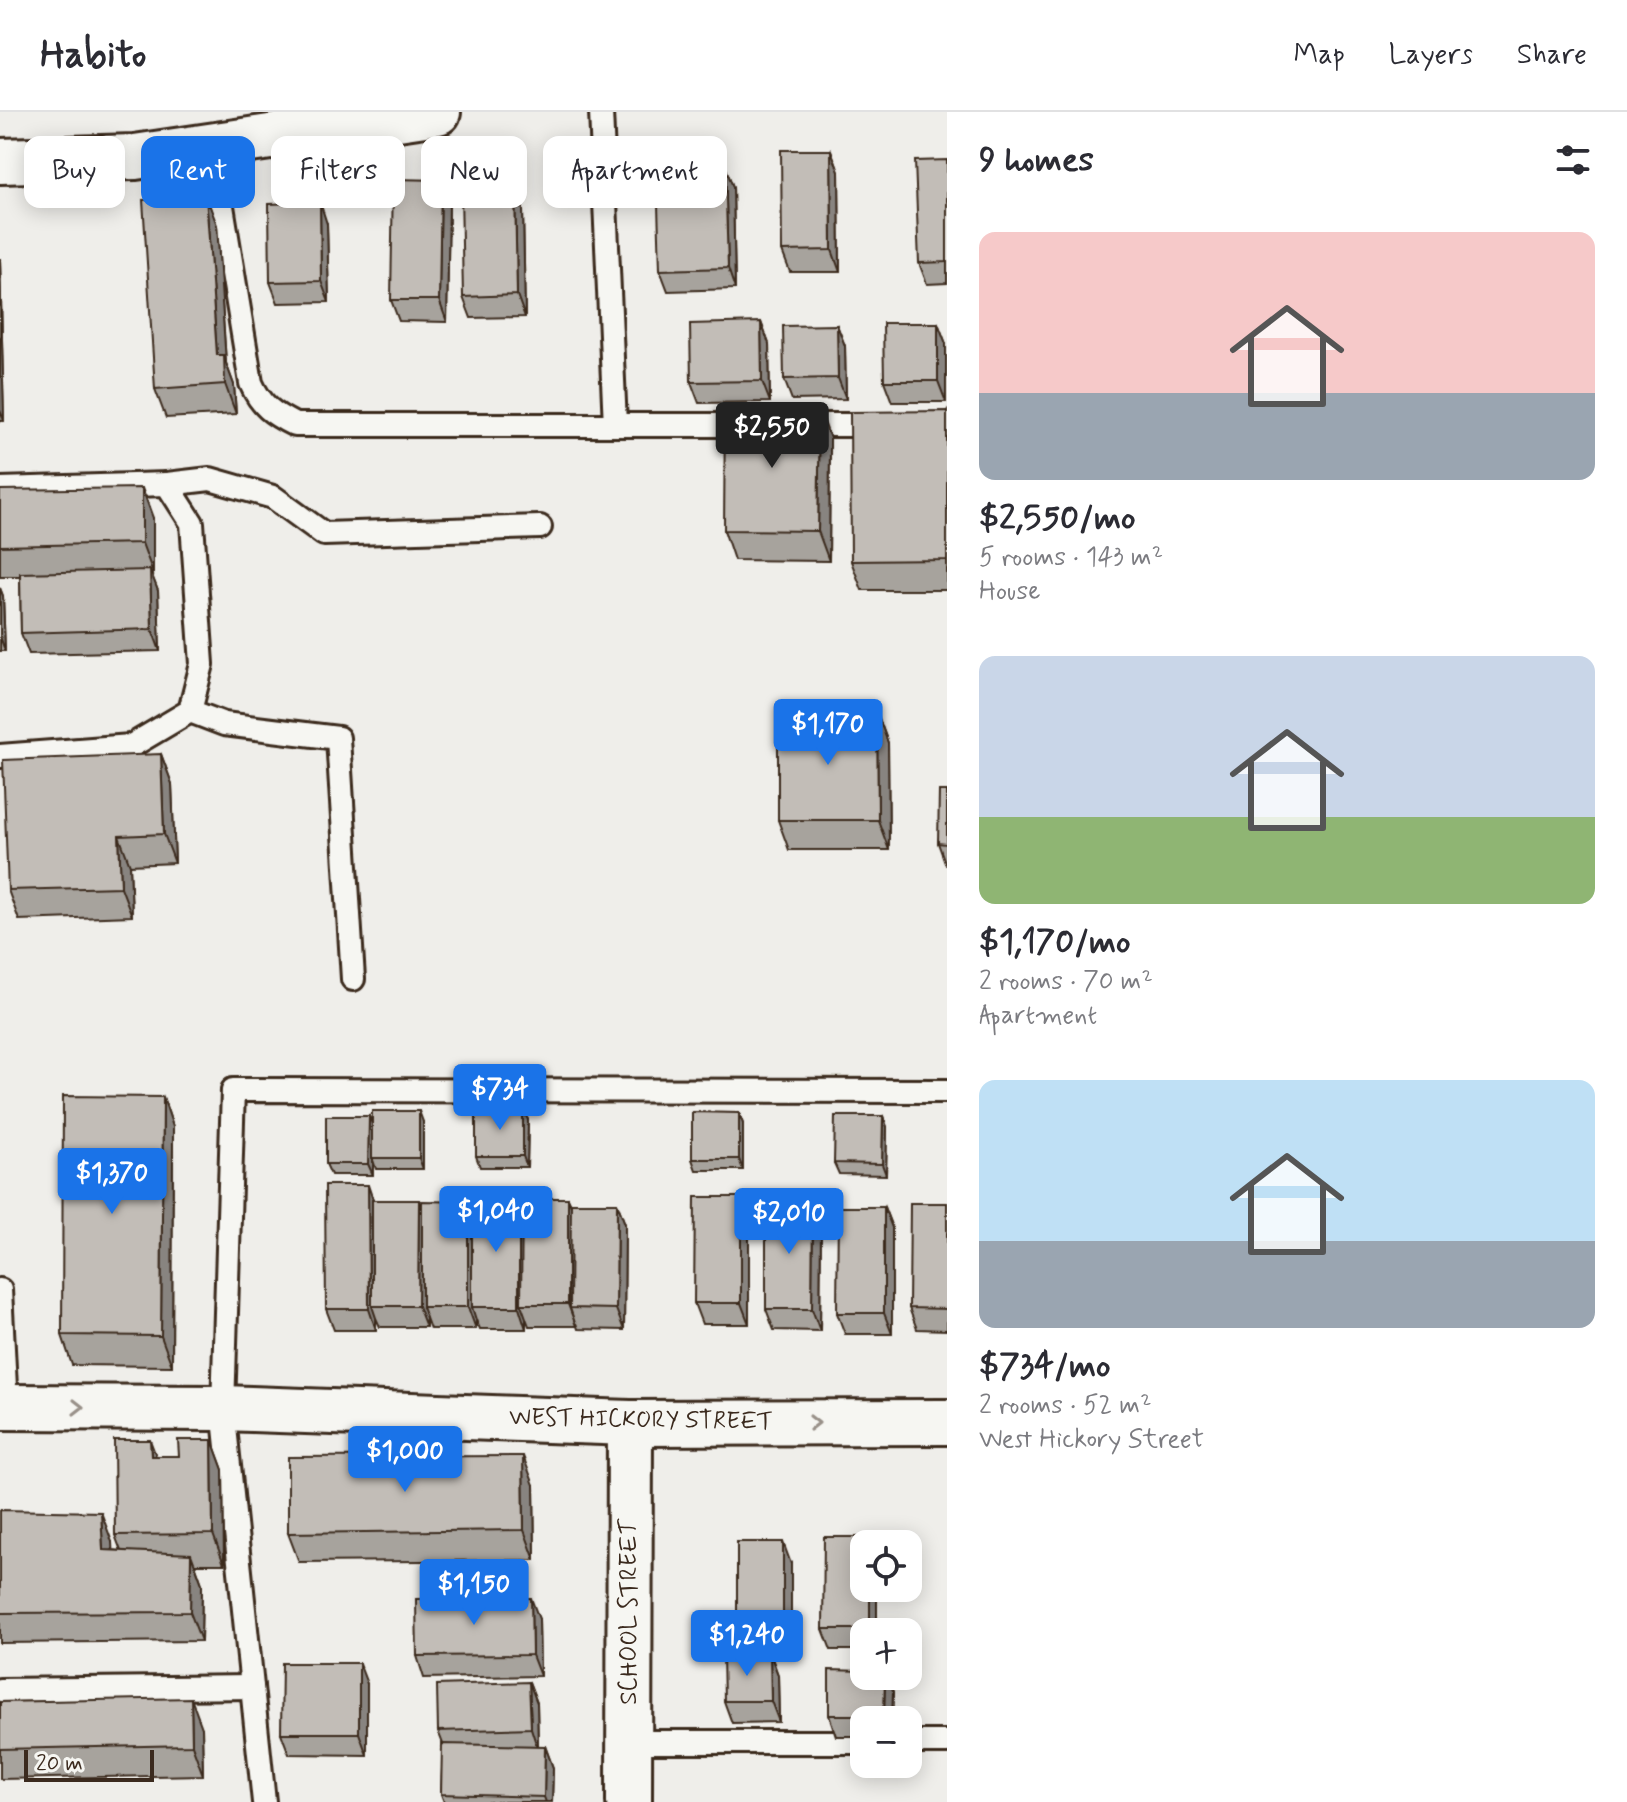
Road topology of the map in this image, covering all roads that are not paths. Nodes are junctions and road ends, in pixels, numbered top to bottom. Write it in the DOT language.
graph roads {
  1 [pos="438,112"];
  2 [pos="601,112"];
  3 [pos="255,139"];
  4 [pos="141,156"];
  5 [pos="0,161"];
  6 [pos="222,208"];
  7 [pos="615,425"];
  8 [pos="900,425"];
  9 [pos="167,484"];
  10 [pos="0,489"];
  11 [pos="540,527"];
  12 [pos="190,711"];
  13 [pos="0,756"];
  14 [pos="353,979"];
  15 [pos="947,1091"];
  16 [pos="0,1290"];
  17 [pos="3,1407"];
  18 [pos="223,1408"];
  19 [pos="947,1422"];
  20 [pos="630,1423"];
  21 [pos="252,1687"];
  22 [pos="0,1690"];
  23 [pos="629,1742"];
  24 [pos="850,1742"];
  25 [pos="922,1742"];
  26 [pos="947,1742"];
  27 [pos="264,1802"];
  28 [pos="629,1802"];
  1 -- 3 [label="street"];
  2 -- 7 [label="lane"];
  4 -- 5 [label="street"];
  6 -- 7 [label="lane"];
  7 -- 8 [label="lane"];
  9 -- 10 [label="lane"];
  9 -- 11 [label="lane"];
  9 -- 12 [label="lane"];
  12 -- 13 [label="lane"];
  12 -- 14 [label="lane"];
  15 -- 18 [label="lane"];
  16 -- 17 [label="lane"];
  17 -- 18 [label="street, WEST HICKORY STREET, one-way"];
  18 -- 20 [label="street, WEST HICKORY STREET"];
  18 -- 21 [label="lane"];
  20 -- 19 [label="street, WEST HICKORY STREET, one-way"];
  20 -- 23 [label="street, SCHOOL STREET"];
  21 -- 22 [label="lane"];
  21 -- 27 [label="lane"];
  23 -- 24 [label="lane"];
  23 -- 28 [label="street, SCHOOL STREET"];
  25 -- 26 [label="lane"];
}
